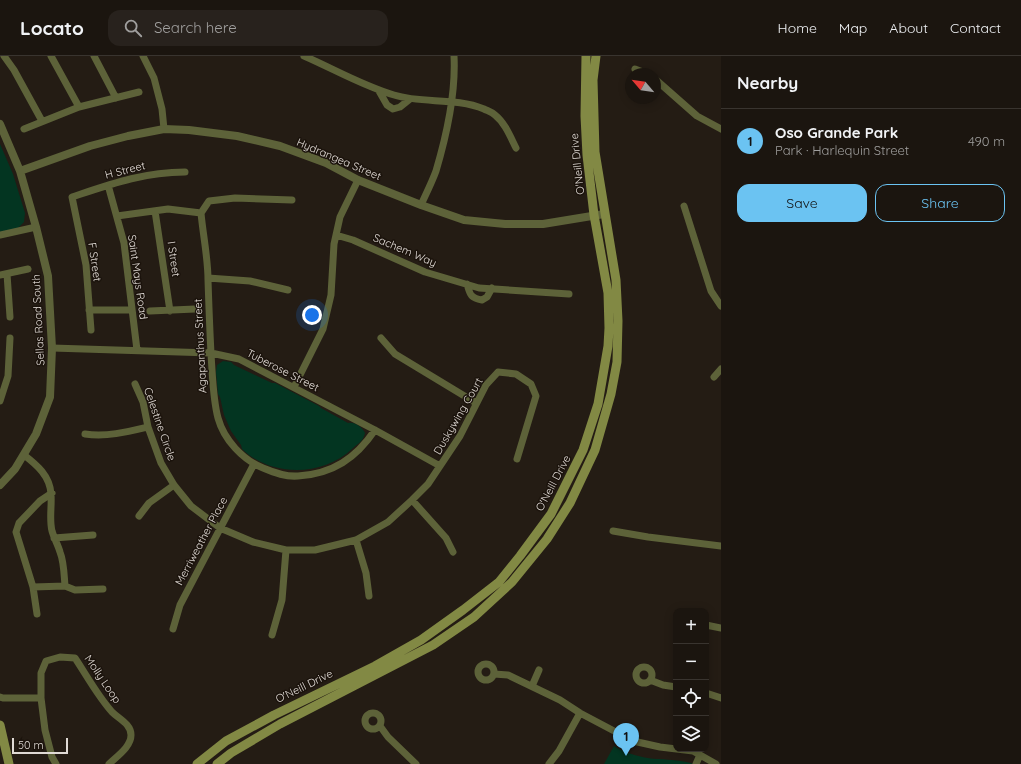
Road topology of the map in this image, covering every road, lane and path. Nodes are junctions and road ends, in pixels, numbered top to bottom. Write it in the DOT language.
graph roads {
  1 [pos="4,56"];
  2 [pos="51,56"];
  3 [pos="94,56"];
  4 [pos="142,56"];
  5 [pos="304,56"];
  6 [pos="454,56"];
  7 [pos="586,56"];
  8 [pos="596,56"];
  9 [pos="661,84"];
  10 [pos="379,91"];
  11 [pos="139,92"];
  12 [pos="116,98"];
  13 [pos="410,99"];
  14 [pos="452,101"];
  15 [pos="79,107"];
  16 [pos="42,121"];
  17 [pos="0,124"];
  18 [pos="24,129"];
  19 [pos="164,129"];
  20 [pos="721,129"];
  21 [pos="516,148"];
  22 [pos="20,171"];
  23 [pos="185,172"];
  24 [pos="358,180"];
  25 [pos="108,185"];
  26 [pos="72,197"];
  27 [pos="292,200"];
  28 [pos="421,205"];
  29 [pos="684,206"];
  30 [pos="155,211"];
  31 [pos="201,213"];
  32 [pos="604,214"];
  33 [pos="594,215"];
  34 [pos="116,216"];
  35 [pos="36,227"];
  36 [pos="0,235"];
  37 [pos="336,235"];
  38 [pos="28,269"];
  39 [pos="4,274"];
  40 [pos="208,278"];
  41 [pos="467,284"];
  42 [pos="492,288"];
  43 [pos="288,290"];
  44 [pos="569,294"];
  45 [pos="721,306"];
  46 [pos="195,309"];
  47 [pos="89,310"];
  48 [pos="132,310"];
  49 [pos="150,311"];
  50 [pos="170,311"];
  51 [pos="10,317"];
  52 [pos="91,330"];
  53 [pos="10,338"];
  54 [pos="381,338"];
  55 [pos="52,348"];
  56 [pos="136,350"];
  57 [pos="211,353"];
  58 [pos="721,369"];
  59 [pos="714,377"];
  60 [pos="135,384"];
  61 [pos="294,387"];
  62 [pos="0,398"];
  63 [pos="476,403"];
  64 [pos="148,427"];
  65 [pos="375,430"];
  66 [pos="85,434"];
  67 [pos="24,454"];
  68 [pos="517,459"];
  69 [pos="254,464"];
  70 [pos="440,466"];
  71 [pos="0,485"];
  72 [pos="174,485"];
  73 [pos="52,493"];
  74 [pos="412,500"];
  75 [pos="139,516"];
  76 [pos="220,528"];
  77 [pos="613,531"];
  78 [pos="93,535"];
  79 [pos="54,538"];
  80 [pos="356,540"];
  81 [pos="721,546"];
  82 [pos="286,550"];
  83 [pos="453,552"];
  84 [pos="65,586"];
  85 [pos="33,587"];
  86 [pos="103,589"];
  87 [pos="369,596"];
  88 [pos="37,614"];
  89 [pos="709,626"];
  90 [pos="721,628"];
  91 [pos="172,629"];
  92 [pos="272,635"];
  93 [pos="539,670"];
  94 [pos="494,674"];
  95 [pos="650,680"];
  96 [pos="532,686"];
  97 [pos="673,687"];
  98 [pos="709,694"];
  99 [pos="0,697"];
  100 [pos="41,698"];
  101 [pos="721,698"];
  102 [pos="580,713"];
  103 [pos="0,725"];
  104 [pos="380,726"];
  105 [pos="700,755"];
  106 [pos="9,764"];
  107 [pos="56,764"];
  108 [pos="109,764"];
  109 [pos="197,764"];
  110 [pos="217,764"];
  111 [pos="416,764"];
  112 [pos="549,764"];
  113 [pos="696,764"];
  114 [pos="716,764"];
  1 -- 16 [label="street"];
  2 -- 15 [label="street"];
  3 -- 12 [label="street"];
  4 -- 19 [label="street"];
  5 -- 10 [label="street"];
  6 -- 14 [label="street"];
  7 -- 33 [label="main road, O'Neill Drive"];
  8 -- 32 [label="main road, O'Neill Drive"];
  9 -- 20 [label="street"];
  10 -- 13 [label="street"];
  10 -- 13 [label="street"];
  11 -- 12 [label="street"];
  12 -- 15 [label="street"];
  13 -- 14 [label="street"];
  14 -- 21 [label="street"];
  14 -- 28 [label="street"];
  15 -- 16 [label="street"];
  16 -- 18 [label="street"];
  17 -- 22 [label="street, Sellas Road South"];
  19 -- 22 [label="street, Hydrangea Street"];
  19 -- 24 [label="street, Hydrangea Street"];
  22 -- 35 [label="street, Sellas Road South"];
  23 -- 25 [label="street, H Street"];
  24 -- 28 [label="street, Hydrangea Street"];
  24 -- 37 [label="street"];
  25 -- 26 [label="street, H Street"];
  25 -- 34 [label="street, Saint Mays Road"];
  26 -- 47 [label="street, F Street"];
  27 -- 31 [label="street"];
  28 -- 33 [label="street, Hydrangea Street"];
  29 -- 45 [label="street"];
  30 -- 31 [label="street"];
  30 -- 34 [label="street"];
  30 -- 50 [label="street, I Street"];
  31 -- 40 [label="street, Agapanthus Street"];
  32 -- 33 [label="street, Hydrangea Street"];
  32 -- 110 [label="main road, O'Neill Drive"];
  33 -- 109 [label="main road, O'Neill Drive"];
  34 -- 48 [label="street, Saint Mays Road"];
  35 -- 36 [label="street"];
  35 -- 55 [label="street, Sellas Road South"];
  37 -- 41 [label="street, Sachem Way"];
  37 -- 61 [label="street"];
  38 -- 39 [label="street"];
  39 -- 51 [label="street"];
  40 -- 43 [label="street"];
  40 -- 57 [label="street, Agapanthus Street"];
  41 -- 42 [label="street, Sachem Way"];
  41 -- 42 [label="street"];
  42 -- 44 [label="street, Sachem Way"];
  46 -- 50 [label="street"];
  47 -- 48 [label="street"];
  47 -- 52 [label="street, F Street"];
  48 -- 56 [label="street, Saint Mays Road"];
  49 -- 50 [label="street"];
  53 -- 62 [label="street"];
  54 -- 63 [label="street"];
  55 -- 56 [label="street, Tuberose Street"];
  55 -- 67 [label="street, Sellas Road South"];
  56 -- 57 [label="street, Tuberose Street"];
  57 -- 61 [label="street, Tuberose Street"];
  57 -- 69 [label="street, Agapanthus Street"];
  58 -- 59 [label="street"];
  60 -- 64 [label="street, Celestine Circle"];
  61 -- 65 [label="street, Tuberose Street"];
  63 -- 68 [label="street, Duskywing Court"];
  63 -- 70 [label="street, Duskywing Court"];
  64 -- 66 [label="street"];
  64 -- 72 [label="street, Celestine Circle"];
  65 -- 69 [label="street, Agapanthus Street"];
  65 -- 70 [label="street, Tuberose Street"];
  67 -- 71 [label="street, Sellas Road South"];
  67 -- 73 [label="street"];
  69 -- 76 [label="street, Merriweather Place"];
  70 -- 74 [label="street, Celestine Circle"];
  72 -- 75 [label="street"];
  72 -- 76 [label="street, Celestine Circle"];
  73 -- 79 [label="street"];
  73 -- 85 [label="street"];
  74 -- 80 [label="street, Celestine Circle"];
  74 -- 83 [label="street"];
  76 -- 82 [label="street, Celestine Circle"];
  76 -- 91 [label="street, Merriweather Place"];
  77 -- 81 [label="street"];
  78 -- 79 [label="street"];
  79 -- 84 [label="street"];
  80 -- 82 [label="street, Celestine Circle"];
  80 -- 87 [label="street"];
  82 -- 92 [label="street"];
  84 -- 85 [label="street"];
  84 -- 86 [label="street"];
  85 -- 88 [label="street"];
  89 -- 90 [label="street"];
  93 -- 96 [label="street"];
  94 -- 96 [label="street"];
  95 -- 97 [label="street"];
  96 -- 102 [label="street"];
  98 -- 101 [label="street"];
  99 -- 100 [label="street"];
  100 -- 107 [label="street, Molly Loop"];
  100 -- 108 [label="street, Molly Loop"];
  102 -- 105 [label="street"];
  102 -- 112 [label="street"];
  103 -- 106 [label="main road"];
  104 -- 111 [label="street"];
  105 -- 113 [label="street"];
  105 -- 114 [label="street"];
}
